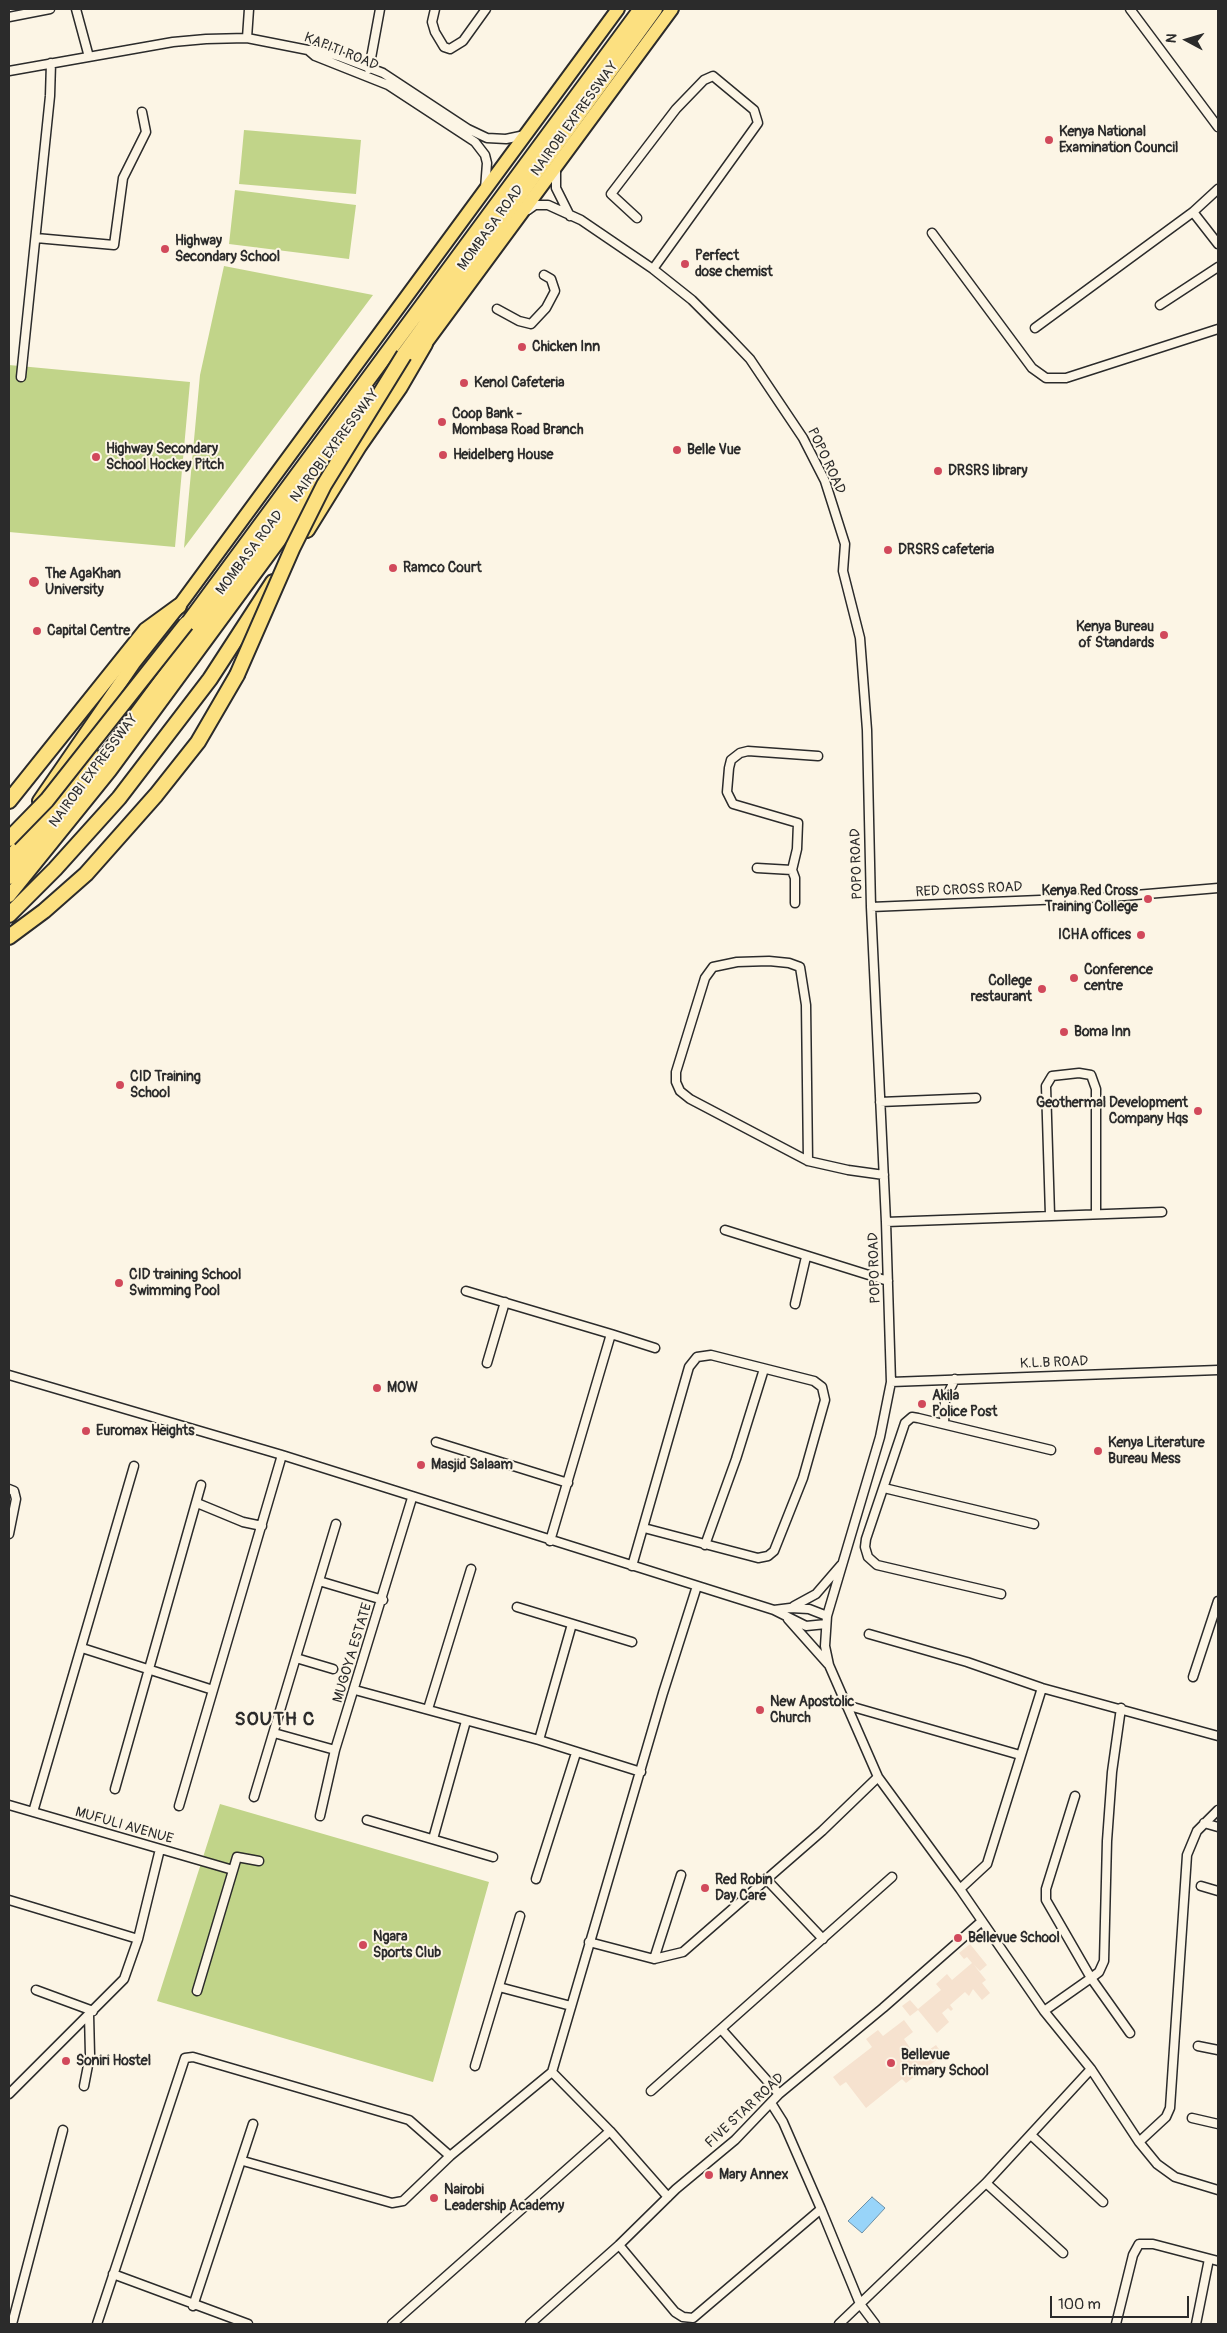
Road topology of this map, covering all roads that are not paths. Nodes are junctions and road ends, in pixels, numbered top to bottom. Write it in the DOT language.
graph roads {
  1 [pos="50,9"];
  2 [pos="76,9"];
  3 [pos="249,9"];
  4 [pos="380,9"];
  5 [pos="435,9"];
  6 [pos="486,9"];
  7 [pos="618,9"];
  8 [pos="641,9"];
  9 [pos="655,9"];
  10 [pos="672,9"];
  11 [pos="1130,9"];
  12 [pos="9,17"];
  13 [pos="247,38"];
  14 [pos="308,50"];
  15 [pos="89,57"];
  16 [pos="52,63"];
  17 [pos="370,66"];
  18 [pos="9,71"];
  19 [pos="368,76"];
  20 [pos="142,112"];
  21 [pos="451,122"];
  22 [pos="1218,126"];
  23 [pos="527,135"];
  24 [pos="558,161"];
  25 [pos="1218,189"];
  26 [pos="484,193"];
  27 [pos="1193,212"];
  28 [pos="570,216"];
  29 [pos="637,218"];
  30 [pos="513,225"];
  31 [pos="932,233"];
  32 [pos="36,238"];
  33 [pos="1218,244"];
  34 [pos="1218,268"];
  35 [pos="653,269"];
  36 [pos="544,275"];
  37 [pos="1160,305"];
  38 [pos="498,309"];
  39 [pos="1035,328"];
  40 [pos="1218,329"];
  41 [pos="425,344"];
  42 [pos="404,355"];
  43 [pos="21,377"];
  44 [pos="179,606"];
  45 [pos="186,624"];
  46 [pos="818,756"];
  47 [pos="9,800"];
  48 [pos="9,839"];
  49 [pos="9,845"];
  50 [pos="9,859"];
  51 [pos="757,868"];
  52 [pos="792,870"];
  53 [pos="9,877"];
  54 [pos="1218,888"];
  55 [pos="9,896"];
  56 [pos="795,903"];
  57 [pos="871,907"];
  58 [pos="9,915"];
  59 [pos="9,937"];
  60 [pos="976,1098"];
  61 [pos="880,1102"];
  62 [pos="808,1161"];
  63 [pos="884,1175"];
  64 [pos="1162,1212"];
  65 [pos="1096,1213"];
  66 [pos="1050,1215"];
  67 [pos="886,1222"];
  68 [pos="726,1230"];
  69 [pos="806,1257"];
  70 [pos="888,1281"];
  71 [pos="466,1291"];
  72 [pos="505,1302"];
  73 [pos="795,1304"];
  74 [pos="611,1334"];
  75 [pos="655,1348"];
  76 [pos="486,1363"];
  77 [pos="764,1370"];
  78 [pos="1218,1370"];
  79 [pos="9,1375"];
  80 [pos="955,1379"];
  81 [pos="891,1382"];
  82 [pos="944,1424"];
  83 [pos="436,1442"];
  84 [pos="1051,1450"];
  85 [pos="282,1456"];
  86 [pos="134,1466"];
  87 [pos="568,1482"];
  88 [pos="201,1485"];
  89 [pos="884,1488"];
  90 [pos="9,1489"];
  91 [pos="412,1498"];
  92 [pos="197,1503"];
  93 [pos="336,1524"];
  94 [pos="1034,1524"];
  95 [pos="262,1526"];
  96 [pos="644,1528"];
  97 [pos="9,1534"];
  98 [pos="550,1540"];
  99 [pos="705,1545"];
  100 [pos="844,1562"];
  101 [pos="632,1566"];
  102 [pos="471,1569"];
  103 [pos="319,1581"];
  104 [pos="697,1586"];
  105 [pos="1001,1594"];
  106 [pos="382,1600"];
  107 [pos="1218,1601"];
  108 [pos="517,1607"];
  109 [pos="790,1608"];
  110 [pos="774,1610"];
  111 [pos="788,1619"];
  112 [pos="827,1620"];
  113 [pos="572,1624"];
  114 [pos="869,1634"];
  115 [pos="632,1642"];
  116 [pos="82,1648"];
  117 [pos="296,1658"];
  118 [pos="830,1668"];
  119 [pos="333,1669"];
  120 [pos="150,1670"];
  121 [pos="1194,1677"];
  122 [pos="1042,1688"];
  123 [pos="213,1690"];
  124 [pos="355,1690"];
  125 [pos="846,1705"];
  126 [pos="1121,1708"];
  127 [pos="428,1709"];
  128 [pos="466,1721"];
  129 [pos="274,1733"];
  130 [pos="1218,1736"];
  131 [pos="540,1740"];
  132 [pos="335,1750"];
  133 [pos="576,1753"];
  134 [pos="1020,1755"];
  135 [pos="641,1772"];
  136 [pos="878,1777"];
  137 [pos="115,1789"];
  138 [pos="1075,1796"];
  139 [pos="254,1797"];
  140 [pos="9,1805"];
  141 [pos="179,1806"];
  142 [pos="1218,1810"];
  143 [pos="33,1812"];
  144 [pos="320,1816"];
  145 [pos="367,1820"];
  146 [pos="1204,1823"];
  147 [pos="1218,1827"];
  148 [pos="433,1840"];
  149 [pos="160,1849"];
  150 [pos="492,1857"];
  151 [pos="259,1861"];
  152 [pos="233,1870"];
  153 [pos="681,1874"];
  154 [pos="892,1877"];
  155 [pos="536,1879"];
  156 [pos="767,1880"];
  157 [pos="1201,1886"];
  158 [pos="960,1889"];
  159 [pos="1218,1891"];
  160 [pos="9,1902"];
  161 [pos="520,1916"];
  162 [pos="982,1921"];
  163 [pos="138,1939"];
  164 [pos="823,1939"];
  165 [pos="589,1942"];
  166 [pos="654,1959"];
  167 [pos="1091,1978"];
  168 [pos="499,1986"];
  169 [pos="36,1990"];
  170 [pos="197,1991"];
  171 [pos="571,2006"];
  172 [pos="1044,2011"];
  173 [pos="91,2013"];
  174 [pos="722,2030"];
  175 [pos="1130,2033"];
  176 [pos="1198,2046"];
  177 [pos="1218,2050"];
  178 [pos="475,2066"];
  179 [pos="1091,2069"];
  180 [pos="552,2072"];
  181 [pos="84,2086"];
  182 [pos="651,2091"];
  183 [pos="9,2094"];
  184 [pos="779,2094"];
  185 [pos="771,2103"];
  186 [pos="1192,2118"];
  187 [pos="254,2124"];
  188 [pos="1218,2124"];
  189 [pos="63,2130"];
  190 [pos="610,2131"];
  191 [pos="1031,2135"];
  192 [pos="1139,2142"];
  193 [pos="450,2156"];
  194 [pos="243,2161"];
  195 [pos="986,2183"];
  196 [pos="1218,2190"];
  197 [pos="668,2197"];
  198 [pos="1103,2202"];
  199 [pos="821,2209"];
  200 [pos="619,2245"];
  201 [pos="1063,2253"];
  202 [pos="1209,2259"];
  203 [pos="1218,2261"];
  204 [pos="113,2274"];
  205 [pos="860,2304"];
  206 [pos="193,2306"];
  207 [pos="12,2324"];
  208 [pos="97,2324"];
  209 [pos="248,2324"];
  210 [pos="392,2324"];
  211 [pos="530,2324"];
  212 [pos="839,2324"];
  213 [pos="875,2324"];
  214 [pos="1116,2324"];
  215 [pos="1196,2324"];
  1 -- 12 [label="street"];
  2 -- 15 [label="street"];
  3 -- 13 [label="street"];
  4 -- 17 [label="street"];
  5 -- 6 [label="street"];
  7 -- 23 [label="highway, MOMBASA ROAD"];
  8 -- 45 [label="highway, NAIROBI EXPRESSWAY"];
  9 -- 42 [label="highway, NAIROBI EXPRESSWAY"];
  10 -- 24 [label="highway, MOMBASA ROAD"];
  11 -- 22 [label="street"];
  13 -- 14 [label="street, KAPITI ROAD"];
  13 -- 15 [label="street, KAPITI ROAD"];
  14 -- 17 [label="street"];
  14 -- 19 [label="street, KAPITI ROAD"];
  15 -- 16 [label="street, KAPITI ROAD"];
  16 -- 18 [label="street, KAPITI ROAD"];
  16 -- 32 [label="street"];
  17 -- 19 [label="street"];
  17 -- 21 [label="street"];
  19 -- 21 [label="street, KAPITI ROAD"];
  20 -- 32 [label="street"];
  21 -- 23 [label="street"];
  21 -- 26 [label="street, KAPITI ROAD"];
  23 -- 26 [label="highway, MOMBASA ROAD"];
  24 -- 28 [label="street"];
  24 -- 30 [label="highway, MOMBASA ROAD"];
  25 -- 27 [label="street"];
  26 -- 44 [label="highway, MOMBASA ROAD"];
  27 -- 33 [label="street"];
  27 -- 39 [label="street"];
  28 -- 30 [label="street, POPO ROAD"];
  28 -- 35 [label="street, POPO ROAD"];
  29 -- 35 [label="street"];
  30 -- 41 [label="highway, MOMBASA ROAD"];
  31 -- 40 [label="street"];
  32 -- 43 [label="street"];
  34 -- 37 [label="street"];
  35 -- 57 [label="street, POPO ROAD"];
  36 -- 38 [label="street"];
  41 -- 55 [label="highway, MOMBASA ROAD"];
  41 -- 58 [label="highway"];
  42 -- 53 [label="highway, NAIROBI EXPRESSWAY, bridge"];
  42 -- 59 [label="highway, bridge"];
  44 -- 47 [label="highway"];
  44 -- 49 [label="highway, MOMBASA ROAD"];
  45 -- 48 [label="highway, bridge"];
  45 -- 50 [label="highway, NAIROBI EXPRESSWAY, bridge"];
  46 -- 52 [label="street"];
  51 -- 52 [label="street"];
  52 -- 56 [label="street"];
  54 -- 57 [label="street, RED CROSS ROAD"];
  57 -- 61 [label="street, POPO ROAD"];
  60 -- 61 [label="street"];
  61 -- 63 [label="street, POPO ROAD"];
  62 -- 62 [label="street"];
  62 -- 63 [label="street"];
  63 -- 67 [label="street, POPO ROAD"];
  64 -- 65 [label="street"];
  65 -- 66 [label="street"];
  65 -- 66 [label="street"];
  66 -- 67 [label="street"];
  67 -- 70 [label="street, POPO ROAD"];
  68 -- 69 [label="street"];
  69 -- 70 [label="street"];
  69 -- 73 [label="street"];
  70 -- 81 [label="street, POPO ROAD"];
  71 -- 72 [label="street"];
  72 -- 74 [label="street"];
  72 -- 76 [label="street"];
  74 -- 75 [label="street"];
  74 -- 87 [label="street"];
  77 -- 96 [label="street"];
  77 -- 99 [label="street"];
  77 -- 99 [label="street"];
  78 -- 80 [label="street, K.L.B ROAD"];
  79 -- 85 [label="street"];
  80 -- 81 [label="street, K.L.B ROAD"];
  80 -- 82 [label="street"];
  81 -- 100 [label="street, POPO ROAD"];
  82 -- 84 [label="street"];
  82 -- 89 [label="street"];
  83 -- 87 [label="street"];
  85 -- 91 [label="street"];
  85 -- 95 [label="street"];
  86 -- 116 [label="street"];
  87 -- 98 [label="street"];
  88 -- 92 [label="street"];
  89 -- 94 [label="street"];
  89 -- 105 [label="street"];
  90 -- 97 [label="street"];
  91 -- 98 [label="street"];
  91 -- 106 [label="street, MUGOYA ESTATE"];
  92 -- 95 [label="street"];
  92 -- 120 [label="street"];
  93 -- 103 [label="street"];
  95 -- 123 [label="street"];
  96 -- 99 [label="street"];
  96 -- 101 [label="street"];
  98 -- 101 [label="street"];
  100 -- 109 [label="street"];
  100 -- 112 [label="street, POPO ROAD"];
  101 -- 104 [label="street"];
  102 -- 127 [label="street"];
  103 -- 106 [label="street"];
  103 -- 117 [label="street"];
  104 -- 110 [label="street"];
  104 -- 135 [label="street"];
  106 -- 124 [label="street, MUGOYA ESTATE"];
  107 -- 121 [label="street"];
  108 -- 113 [label="street"];
  109 -- 110 [label="street"];
  109 -- 112 [label="street"];
  110 -- 111 [label="street"];
  111 -- 112 [label="street"];
  111 -- 118 [label="street"];
  112 -- 118 [label="street, POPO ROAD"];
  113 -- 115 [label="street"];
  113 -- 131 [label="street"];
  114 -- 122 [label="street"];
  116 -- 120 [label="street"];
  116 -- 143 [label="street"];
  117 -- 119 [label="street"];
  117 -- 129 [label="street"];
  118 -- 125 [label="street"];
  120 -- 123 [label="street"];
  120 -- 137 [label="street"];
  122 -- 126 [label="street"];
  122 -- 134 [label="street"];
  123 -- 141 [label="street"];
  124 -- 127 [label="street"];
  124 -- 132 [label="street, MUGOYA ESTATE"];
  125 -- 134 [label="street"];
  125 -- 136 [label="street"];
  126 -- 130 [label="street"];
  126 -- 167 [label="street"];
  127 -- 128 [label="street"];
  128 -- 131 [label="street"];
  128 -- 148 [label="street"];
  129 -- 132 [label="street"];
  129 -- 139 [label="street"];
  131 -- 133 [label="street"];
  132 -- 144 [label="street, MUGOYA ESTATE"];
  133 -- 135 [label="street"];
  133 -- 155 [label="street"];
  134 -- 158 [label="street"];
  135 -- 165 [label="street"];
  136 -- 156 [label="street"];
  136 -- 158 [label="street"];
  138 -- 167 [label="street"];
  140 -- 143 [label="street, MUFULI AVENUE"];
  142 -- 146 [label="street"];
  143 -- 149 [label="street, MUFULI AVENUE"];
  145 -- 148 [label="street"];
  146 -- 147 [label="street"];
  146 -- 192 [label="street"];
  148 -- 150 [label="street"];
  149 -- 152 [label="street, MUFULI AVENUE"];
  149 -- 163 [label="street"];
  151 -- 152 [label="street"];
  152 -- 170 [label="street"];
  153 -- 166 [label="street"];
  154 -- 164 [label="street"];
  156 -- 164 [label="street"];
  156 -- 166 [label="street"];
  157 -- 159 [label="street"];
  158 -- 162 [label="street"];
  160 -- 163 [label="street"];
  161 -- 168 [label="street"];
  162 -- 172 [label="street"];
  162 -- 184 [label="street, FIVE STAR ROAD"];
  163 -- 173 [label="street"];
  164 -- 174 [label="street"];
  165 -- 166 [label="street"];
  165 -- 171 [label="street"];
  167 -- 172 [label="street"];
  167 -- 175 [label="street"];
  168 -- 171 [label="street"];
  168 -- 178 [label="street"];
  169 -- 173 [label="street"];
  171 -- 180 [label="street"];
  172 -- 179 [label="street"];
  173 -- 181 [label="street"];
  173 -- 183 [label="street"];
  174 -- 182 [label="street"];
  174 -- 184 [label="street"];
  176 -- 177 [label="street"];
  179 -- 191 [label="street"];
  179 -- 192 [label="street"];
  180 -- 190 [label="street"];
  180 -- 193 [label="street"];
  184 -- 185 [label="street, FIVE STAR ROAD"];
  185 -- 197 [label="street, FIVE STAR ROAD"];
  185 -- 199 [label="street"];
  186 -- 188 [label="street"];
  187 -- 194 [label="street"];
  189 -- 207 [label="street"];
  190 -- 197 [label="street"];
  190 -- 210 [label="street"];
  191 -- 195 [label="street"];
  191 -- 198 [label="street"];
  192 -- 196 [label="street"];
  193 -- 194 [label="street"];
  193 -- 204 [label="street"];
  194 -- 206 [label="street"];
  195 -- 201 [label="street"];
  195 -- 205 [label="street"];
  197 -- 200 [label="street, FIVE STAR ROAD"];
  199 -- 200 [label="street"];
  199 -- 205 [label="street"];
  200 -- 211 [label="street, FIVE STAR ROAD"];
  202 -- 203 [label="street"];
  202 -- 214 [label="street"];
  202 -- 215 [label="street"];
  204 -- 206 [label="street"];
  204 -- 208 [label="street"];
  205 -- 212 [label="street"];
  205 -- 213 [label="street"];
  206 -- 209 [label="street"];
}
